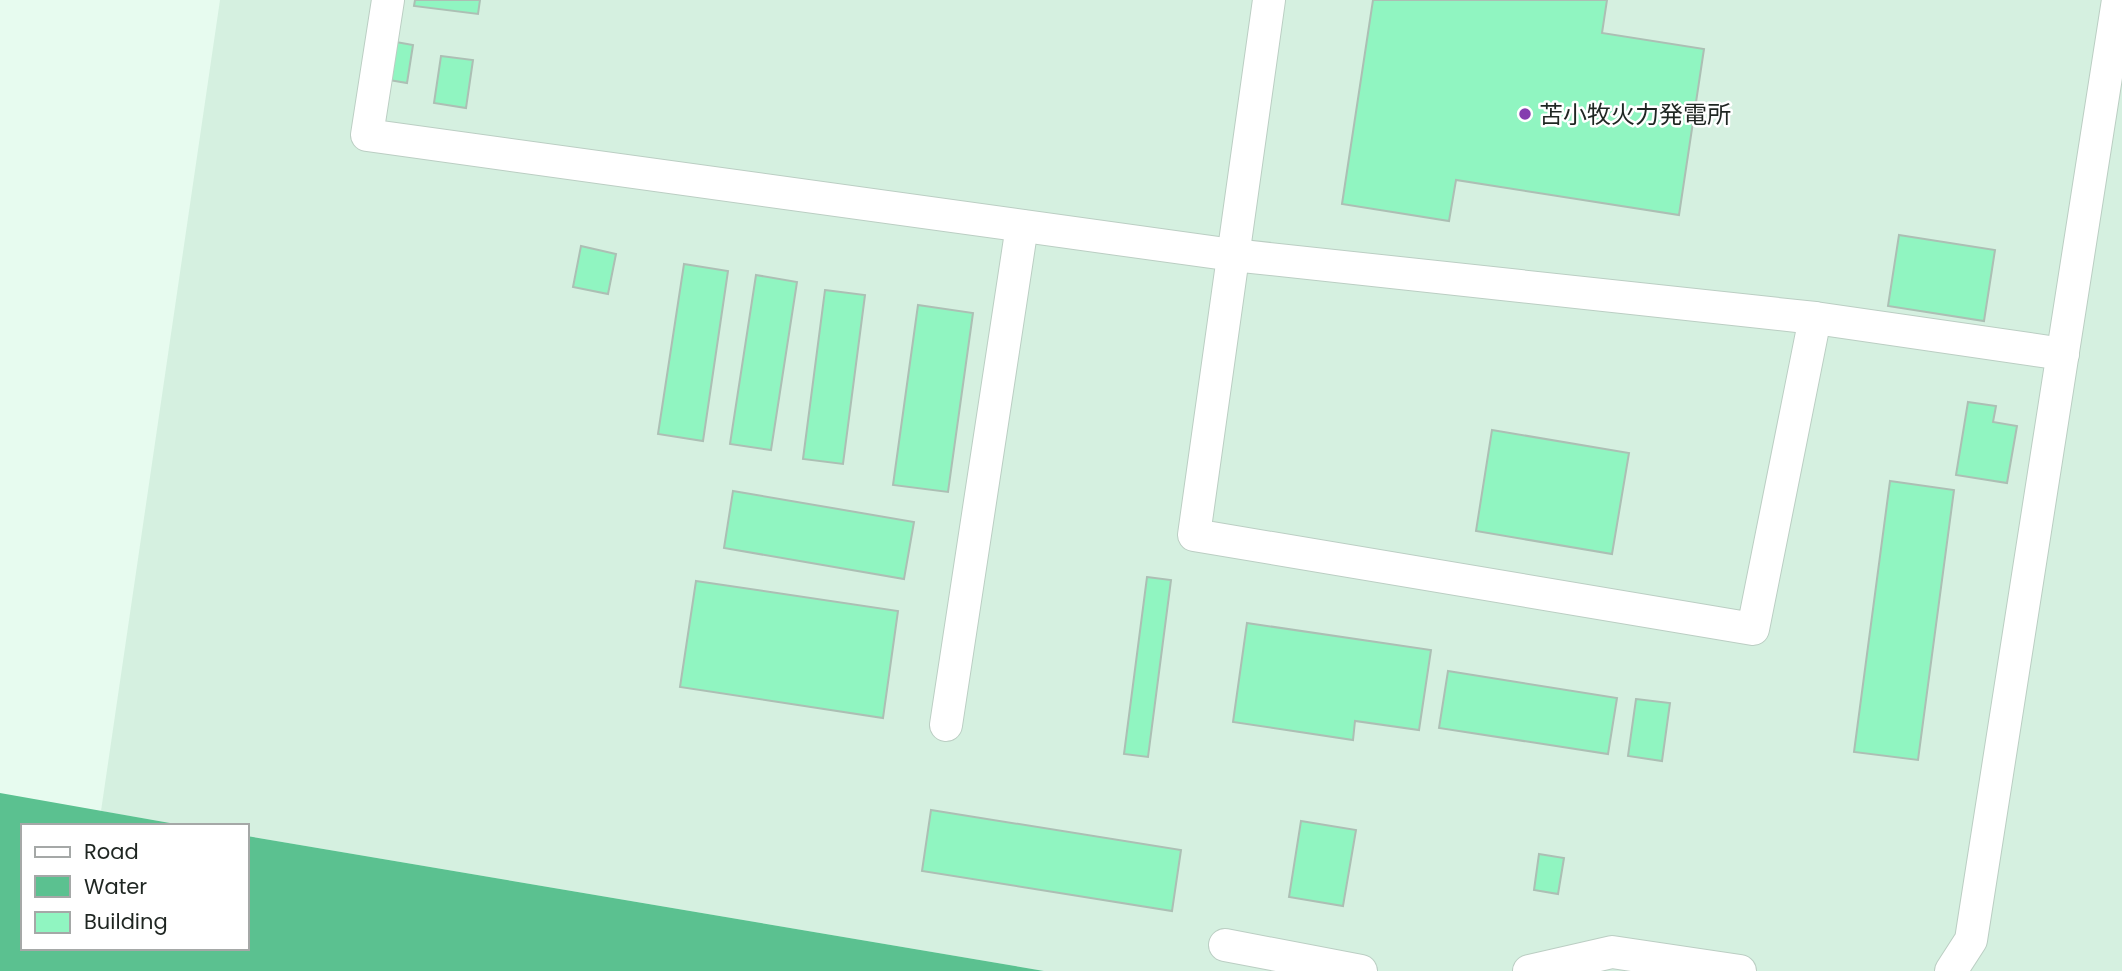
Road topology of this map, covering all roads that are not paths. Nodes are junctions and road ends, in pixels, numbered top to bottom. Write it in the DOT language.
graph roads {
  1 [pos="388,0"];
  2 [pos="1269,0"];
  3 [pos="2118,0"];
  4 [pos="1022,226"];
  5 [pos="1233,255"];
  6 [pos="1815,318"];
  7 [pos="2063,354"];
  8 [pos="946,725"];
  9 [pos="1224,944"];
  10 [pos="1361,971"];
  11 [pos="1529,971"];
  12 [pos="1740,971"];
  13 [pos="1951,971"];
  1 -- 4 [label="lane"];
  2 -- 5 [label="lane"];
  3 -- 7 [label="lane"];
  4 -- 5 [label="lane"];
  4 -- 8 [label="lane"];
  5 -- 6 [label="lane"];
  5 -- 6 [label="lane"];
  6 -- 7 [label="lane"];
  7 -- 13 [label="lane"];
  9 -- 10 [label="lane"];
  11 -- 12 [label="lane"];
}
